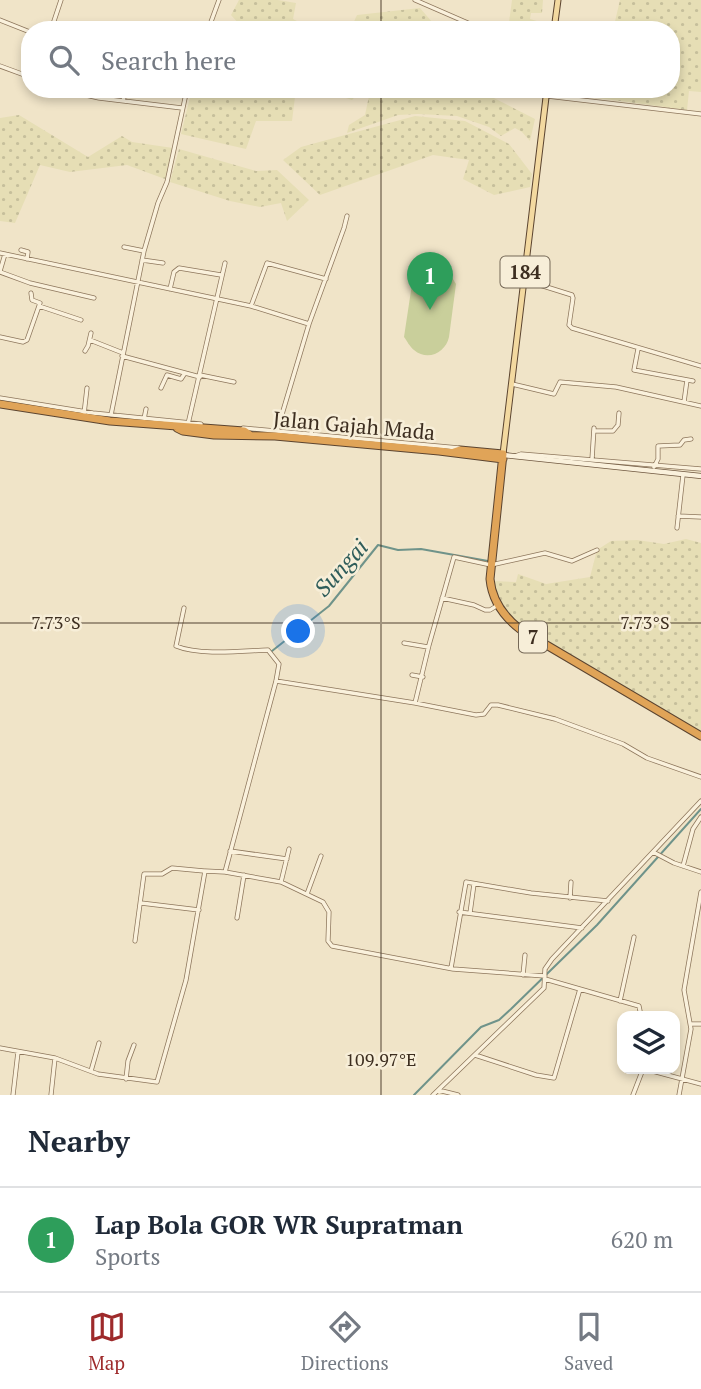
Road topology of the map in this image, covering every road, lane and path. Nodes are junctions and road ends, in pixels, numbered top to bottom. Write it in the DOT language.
graph roads {
  1 [pos="61,0"];
  2 [pos="219,0"];
  3 [pos="415,0"];
  4 [pos="558,0"];
  5 [pos="0,20"];
  6 [pos="54,21"];
  7 [pos="211,21"];
  8 [pos="463,21"];
  9 [pos="555,21"];
  10 [pos="21,28"];
  11 [pos="0,66"];
  12 [pos="21,74"];
  13 [pos="103,98"];
  14 [pos="124,98"];
  15 [pos="185,98"];
  16 [pos="546,98"];
  17 [pos="584,98"];
  18 [pos="123,102"];
  19 [pos="182,108"];
  20 [pos="701,114"];
  21 [pos="347,216"];
  22 [pos="124,247"];
  23 [pos="21,250"];
  24 [pos="144,251"];
  25 [pos="3,254"];
  26 [pos="27,259"];
  27 [pos="142,260"];
  28 [pos="163,263"];
  29 [pos="225,263"];
  30 [pos="0,271"];
  31 [pos="221,275"];
  32 [pos="326,279"];
  33 [pos="524,280"];
  34 [pos="137,283"];
  35 [pos="170,289"];
  36 [pos="31,293"];
  37 [pos="94,298"];
  38 [pos="216,299"];
  39 [pos="38,306"];
  40 [pos="251,306"];
  41 [pos="82,320"];
  42 [pos="309,324"];
  43 [pos="91,333"];
  44 [pos="0,337"];
  45 [pos="90,340"];
  46 [pos="638,349"];
  47 [pos="85,351"];
  48 [pos="123,355"];
  49 [pos="701,366"];
  50 [pos="185,373"];
  51 [pos="200,376"];
  52 [pos="687,380"];
  53 [pos="693,381"];
  54 [pos="234,382"];
  55 [pos="511,384"];
  56 [pos="87,388"];
  57 [pos="161,388"];
  58 [pos="0,398"];
  59 [pos="684,402"];
  60 [pos="0,404"];
  61 [pos="701,406"];
  62 [pos="146,409"];
  63 [pos="619,413"];
  64 [pos="84,415"];
  65 [pos="110,418"];
  66 [pos="144,422"];
  67 [pos="313,422"];
  68 [pos="188,425"];
  69 [pos="177,428"];
  70 [pos="276,434"];
  71 [pos="250,435"];
  72 [pos="310,437"];
  73 [pos="691,439"];
  74 [pos="454,452"];
  75 [pos="480,452"];
  76 [pos="503,457"];
  77 [pos="592,462"];
  78 [pos="655,466"];
  79 [pos="701,469"];
  80 [pos="651,472"];
  81 [pos="683,475"];
  82 [pos="701,477"];
  83 [pos="678,516"];
  84 [pos="701,517"];
  85 [pos="677,528"];
  86 [pos="597,550"];
  87 [pos="491,565"];
  88 [pos="442,598"];
  89 [pos="498,605"];
  90 [pos="184,608"];
  91 [pos="404,643"];
  92 [pos="428,647"];
  93 [pos="412,675"];
  94 [pos="423,677"];
  95 [pos="276,681"];
  96 [pos="415,703"];
  97 [pos="701,736"];
  98 [pos="701,777"];
  99 [pos="701,801"];
  100 [pos="701,817"];
  101 [pos="289,849"];
  102 [pos="230,851"];
  103 [pos="653,852"];
  104 [pos="321,856"];
  105 [pos="287,859"];
  106 [pos="683,866"];
  107 [pos="205,871"];
  108 [pos="225,872"];
  109 [pos="701,872"];
  110 [pos="244,875"];
  111 [pos="281,882"];
  112 [pos="571,882"];
  113 [pos="475,883"];
  114 [pos="701,892"];
  115 [pos="307,894"];
  116 [pos="570,898"];
  117 [pos="608,901"];
  118 [pos="141,903"];
  119 [pos="700,905"];
  120 [pos="199,910"];
  121 [pos="459,912"];
  122 [pos="470,914"];
  123 [pos="237,918"];
  124 [pos="582,928"];
  125 [pos="634,937"];
  126 [pos="135,941"];
  127 [pos="525,955"];
  128 [pos="450,968"];
  129 [pos="523,975"];
  130 [pos="545,978"];
  131 [pos="580,989"];
  132 [pos="620,1001"];
  133 [pos="640,1011"];
  134 [pos="691,1024"];
  135 [pos="701,1024"];
  136 [pos="99,1043"];
  137 [pos="135,1045"];
  138 [pos="0,1048"];
  139 [pos="18,1052"];
  140 [pos="475,1055"];
  141 [pos="55,1058"];
  142 [pos="91,1071"];
  143 [pos="642,1074"];
  144 [pos="661,1074"];
  145 [pos="126,1079"];
  146 [pos="682,1080"];
  147 [pos="701,1084"];
  148 [pos="438,1090"];
  149 [pos="13,1095"];
  150 [pos="51,1095"];
  151 [pos="433,1095"];
  152 [pos="458,1095"];
  153 [pos="633,1095"];
  154 [pos="679,1095"];
  1 -- 6 [label="street"];
  2 -- 7 [label="street"];
  3 -- 8 [label="street"];
  4 -- 9 [label="main road"];
  5 -- 10 [label="street"];
  11 -- 12 [label="street"];
  13 -- 18 [label="street"];
  14 -- 18 [label="street"];
  15 -- 19 [label="street"];
  16 -- 33 [label="main road, 184"];
  17 -- 20 [label="street"];
  18 -- 19 [label="street"];
  19 -- 24 [label="street"];
  21 -- 32 [label="street"];
  22 -- 24 [label="street"];
  23 -- 26 [label="street"];
  24 -- 27 [label="street"];
  25 -- 26 [label="street"];
  25 -- 30 [label="street"];
  26 -- 34 [label="street"];
  27 -- 28 [label="street"];
  27 -- 34 [label="street"];
  29 -- 31 [label="street"];
  30 -- 37 [label="street"];
  31 -- 35 [label="street"];
  31 -- 38 [label="street"];
  32 -- 40 [label="street"];
  32 -- 42 [label="street"];
  33 -- 46 [label="street"];
  33 -- 55 [label="main road, 184"];
  34 -- 35 [label="street"];
  34 -- 48 [label="street"];
  35 -- 38 [label="street"];
  36 -- 39 [label="street"];
  38 -- 40 [label="street"];
  38 -- 51 [label="street"];
  39 -- 41 [label="street"];
  39 -- 44 [label="street"];
  40 -- 42 [label="street"];
  42 -- 70 [label="street"];
  43 -- 45 [label="street"];
  45 -- 47 [label="street"];
  45 -- 48 [label="street"];
  46 -- 49 [label="street"];
  46 -- 52 [label="street"];
  48 -- 50 [label="street"];
  48 -- 65 [label="street"];
  50 -- 51 [label="street"];
  50 -- 57 [label="street"];
  51 -- 54 [label="street"];
  51 -- 68 [label="street"];
  52 -- 53 [label="street"];
  52 -- 59 [label="street"];
  55 -- 59 [label="street"];
  55 -- 76 [label="main road, 184"];
  56 -- 64 [label="street"];
  58 -- 64 [label="street"];
  59 -- 61 [label="street"];
  60 -- 64 [label="highway, Jalan Gajah Mada"];
  62 -- 66 [label="street"];
  63 -- 77 [label="street"];
  64 -- 65 [label="highway, Jalan Gajah Mada"];
  65 -- 66 [label="highway, Jalan Gajah Mada"];
  66 -- 68 [label="street"];
  66 -- 69 [label="highway, Jalan Gajah Mada"];
  67 -- 72 [label="street"];
  68 -- 69 [label="highway, Jalan Gajah Mada"];
  68 -- 70 [label="street"];
  68 -- 71 [label="highway, Jalan Gajah Mada"];
  69 -- 71 [label="highway, Jalan Gajah Mada"];
  70 -- 71 [label="highway, Jalan Gajah Mada"];
  70 -- 72 [label="highway, Jalan Gajah Mada"];
  72 -- 74 [label="highway, Jalan Gajah Mada"];
  72 -- 75 [label="street"];
  73 -- 78 [label="street"];
  74 -- 75 [label="highway, Jalan Gajah Mada"];
  74 -- 76 [label="highway, Jalan Gajah Mada"];
  75 -- 76 [label="highway, Jalan Gajah Mada"];
  76 -- 77 [label="main road"];
  76 -- 87 [label="highway, 7"];
  77 -- 78 [label="street"];
  77 -- 80 [label="main road"];
  78 -- 79 [label="street"];
  78 -- 80 [label="street"];
  80 -- 81 [label="main road"];
  81 -- 82 [label="main road"];
  81 -- 83 [label="street"];
  83 -- 84 [label="street"];
  83 -- 85 [label="street"];
  86 -- 87 [label="street"];
  87 -- 88 [label="street"];
  87 -- 89 [label="highway, 7"];
  88 -- 89 [label="street"];
  88 -- 92 [label="street"];
  89 -- 97 [label="highway, 7"];
  90 -- 95 [label="street"];
  91 -- 92 [label="street"];
  92 -- 94 [label="street"];
  93 -- 94 [label="street"];
  94 -- 96 [label="street"];
  95 -- 96 [label="street"];
  95 -- 102 [label="street"];
  96 -- 98 [label="street"];
  99 -- 103 [label="street"];
  100 -- 106 [label="street"];
  101 -- 105 [label="street"];
  102 -- 105 [label="street"];
  102 -- 108 [label="street"];
  103 -- 106 [label="street"];
  103 -- 117 [label="street"];
  104 -- 115 [label="street"];
  105 -- 111 [label="street"];
  106 -- 109 [label="street"];
  107 -- 108 [label="street"];
  107 -- 118 [label="street"];
  107 -- 120 [label="street"];
  108 -- 110 [label="street"];
  110 -- 111 [label="street"];
  110 -- 123 [label="street"];
  111 -- 115 [label="street"];
  112 -- 116 [label="street"];
  113 -- 116 [label="street"];
  113 -- 121 [label="street"];
  113 -- 122 [label="street"];
  114 -- 119 [label="street"];
  115 -- 128 [label="street"];
  116 -- 117 [label="street"];
  117 -- 124 [label="street"];
  118 -- 120 [label="street"];
  118 -- 126 [label="street"];
  119 -- 134 [label="street"];
  120 -- 145 [label="street"];
  121 -- 122 [label="street"];
  121 -- 128 [label="street"];
  122 -- 124 [label="street"];
  124 -- 130 [label="street"];
  125 -- 132 [label="street"];
  127 -- 129 [label="street"];
  128 -- 129 [label="street"];
  129 -- 130 [label="street"];
  130 -- 131 [label="street"];
  130 -- 140 [label="street"];
  131 -- 132 [label="street"];
  131 -- 140 [label="street"];
  132 -- 133 [label="street"];
  134 -- 135 [label="street"];
  134 -- 146 [label="street"];
  136 -- 142 [label="street"];
  137 -- 145 [label="street"];
  138 -- 139 [label="street"];
  139 -- 141 [label="street"];
  139 -- 149 [label="street"];
  140 -- 148 [label="street"];
  141 -- 142 [label="street"];
  141 -- 150 [label="street"];
  142 -- 145 [label="street"];
  143 -- 153 [label="street"];
  144 -- 146 [label="street"];
  146 -- 147 [label="street"];
  146 -- 154 [label="street"];
  148 -- 151 [label="street"];
  148 -- 152 [label="street"];
}
